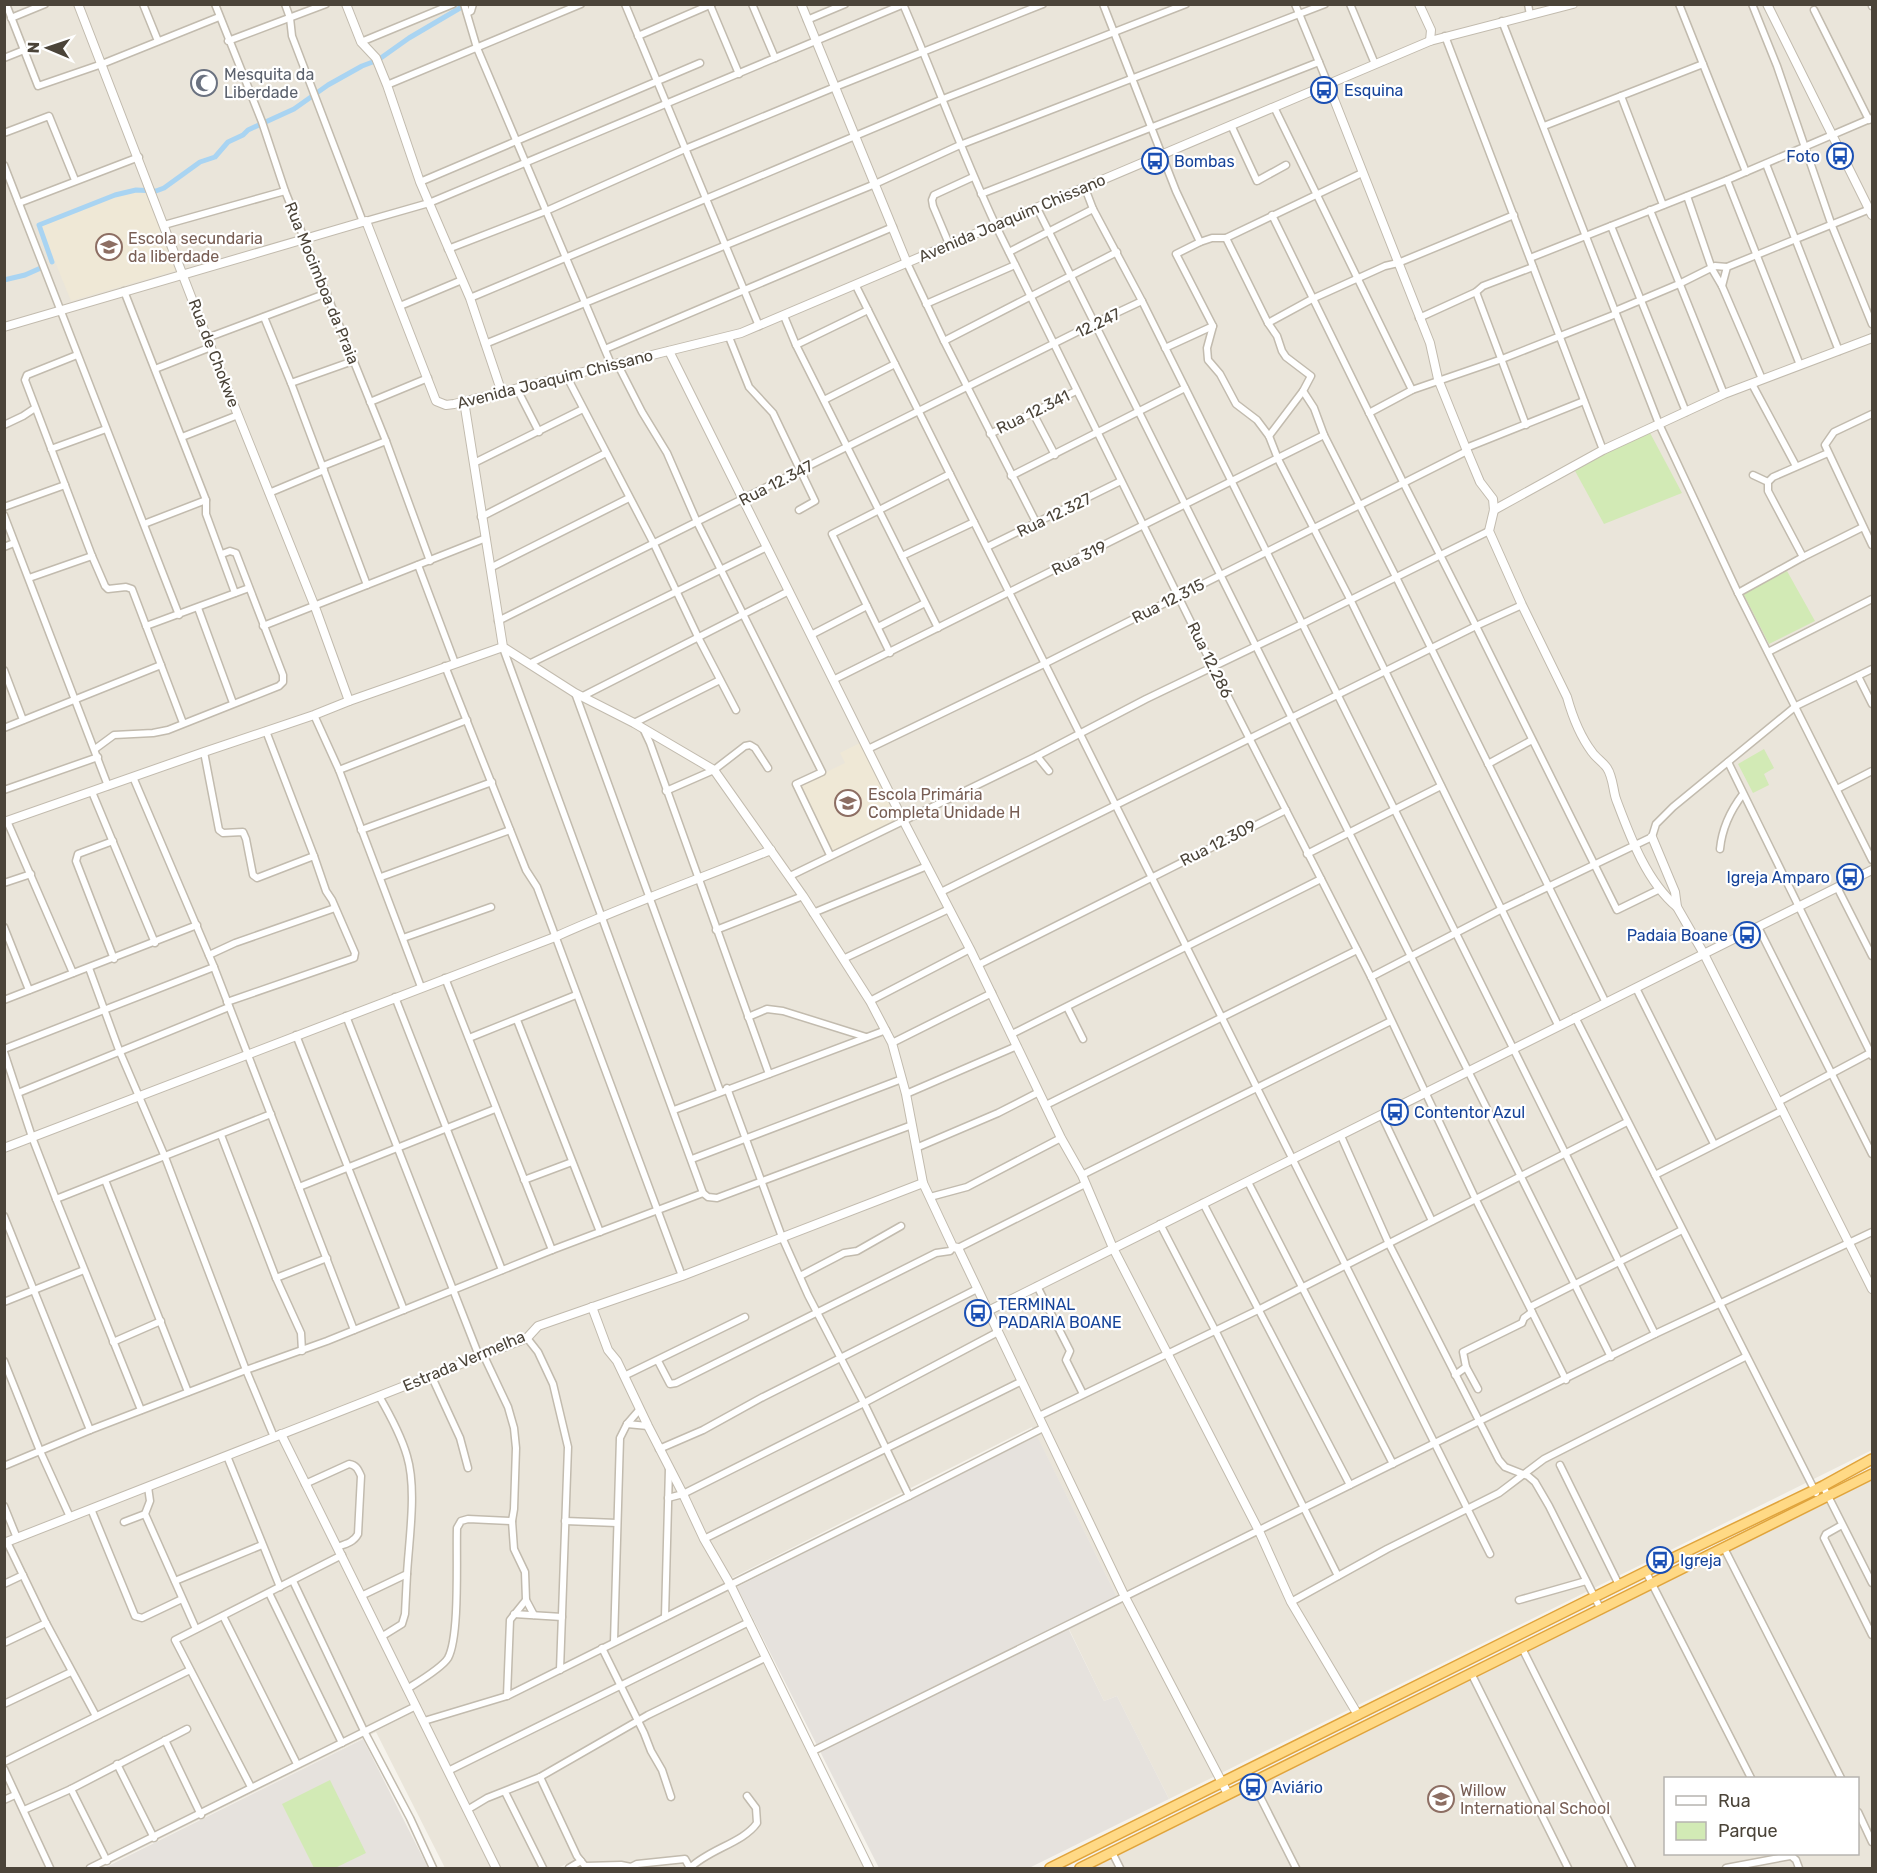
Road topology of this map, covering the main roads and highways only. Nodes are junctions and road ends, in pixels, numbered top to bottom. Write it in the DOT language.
graph roads {
  1 [pos="1872,1459"];
  2 [pos="1872,1474"];
  3 [pos="1050,1869"];
  4 [pos="1080,1869"];
  1 -- 3 [label="highway"];
  2 -- 4 [label="highway"];
}
